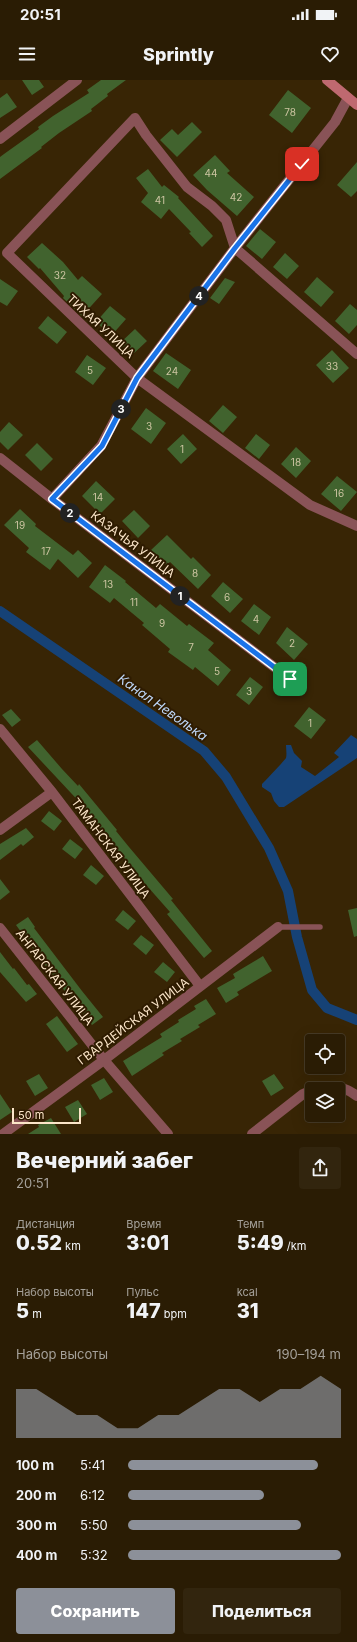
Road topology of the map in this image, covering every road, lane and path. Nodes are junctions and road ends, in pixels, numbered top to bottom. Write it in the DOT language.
graph roads {
  1 [pos="77,80"];
  2 [pos="327,80"];
  3 [pos="348,98"];
  4 [pos="357,105"];
  5 [pos="0,138"];
  6 [pos="235,248"];
  7 [pos="357,354"];
  8 [pos="137,378"];
  9 [pos="0,458"];
  10 [pos="52,499"];
  11 [pos="357,526"];
  12 [pos="290,679"];
  13 [pos="0,729"];
  14 [pos="52,792"];
  15 [pos="0,830"];
  16 [pos="278,927"];
  17 [pos="320,927"];
  18 [pos="0,928"];
  19 [pos="200,986"];
  20 [pos="104,1060"];
  21 [pos="345,1088"];
  22 [pos="305,1093"];
  23 [pos="357,1096"];
  24 [pos="3,1134"];
  25 [pos="168,1134"];
  26 [pos="252,1134"];
  1 -- 5 [label="street"];
  2 -- 3 [label="main road"];
  3 -- 4 [label="main road"];
  3 -- 6 [label="street"];
  6 -- 7 [label="street"];
  6 -- 8 [label="street"];
  6 -- 8 [label="street, ТИХАЯ УЛИЦА"];
  8 -- 10 [label="street"];
  8 -- 11 [label="street, ТИХАЯ УЛИЦА"];
  9 -- 10 [label="street, КАЗАЧЬЯ УЛИЦА"];
  10 -- 12 [label="street, КАЗАЧЬЯ УЛИЦА"];
  13 -- 14 [label="street, ТАМАНСКАЯ УЛИЦА"];
  14 -- 15 [label="street"];
  14 -- 19 [label="street, ТАМАНСКАЯ УЛИЦА"];
  16 -- 17 [label="lane"];
  16 -- 19 [label="street, ГВАРДЕЙСКАЯ УЛИЦА"];
  18 -- 20 [label="street, АНГАРСКАЯ УЛИЦА"];
  19 -- 20 [label="street, ГВАРДЕЙСКАЯ УЛИЦА"];
  20 -- 24 [label="street, ГВАРДЕЙСКАЯ УЛИЦА"];
  20 -- 25 [label="street, АНГАРСКАЯ УЛИЦА"];
  21 -- 23 [label="street"];
  22 -- 26 [label="street"];
}
